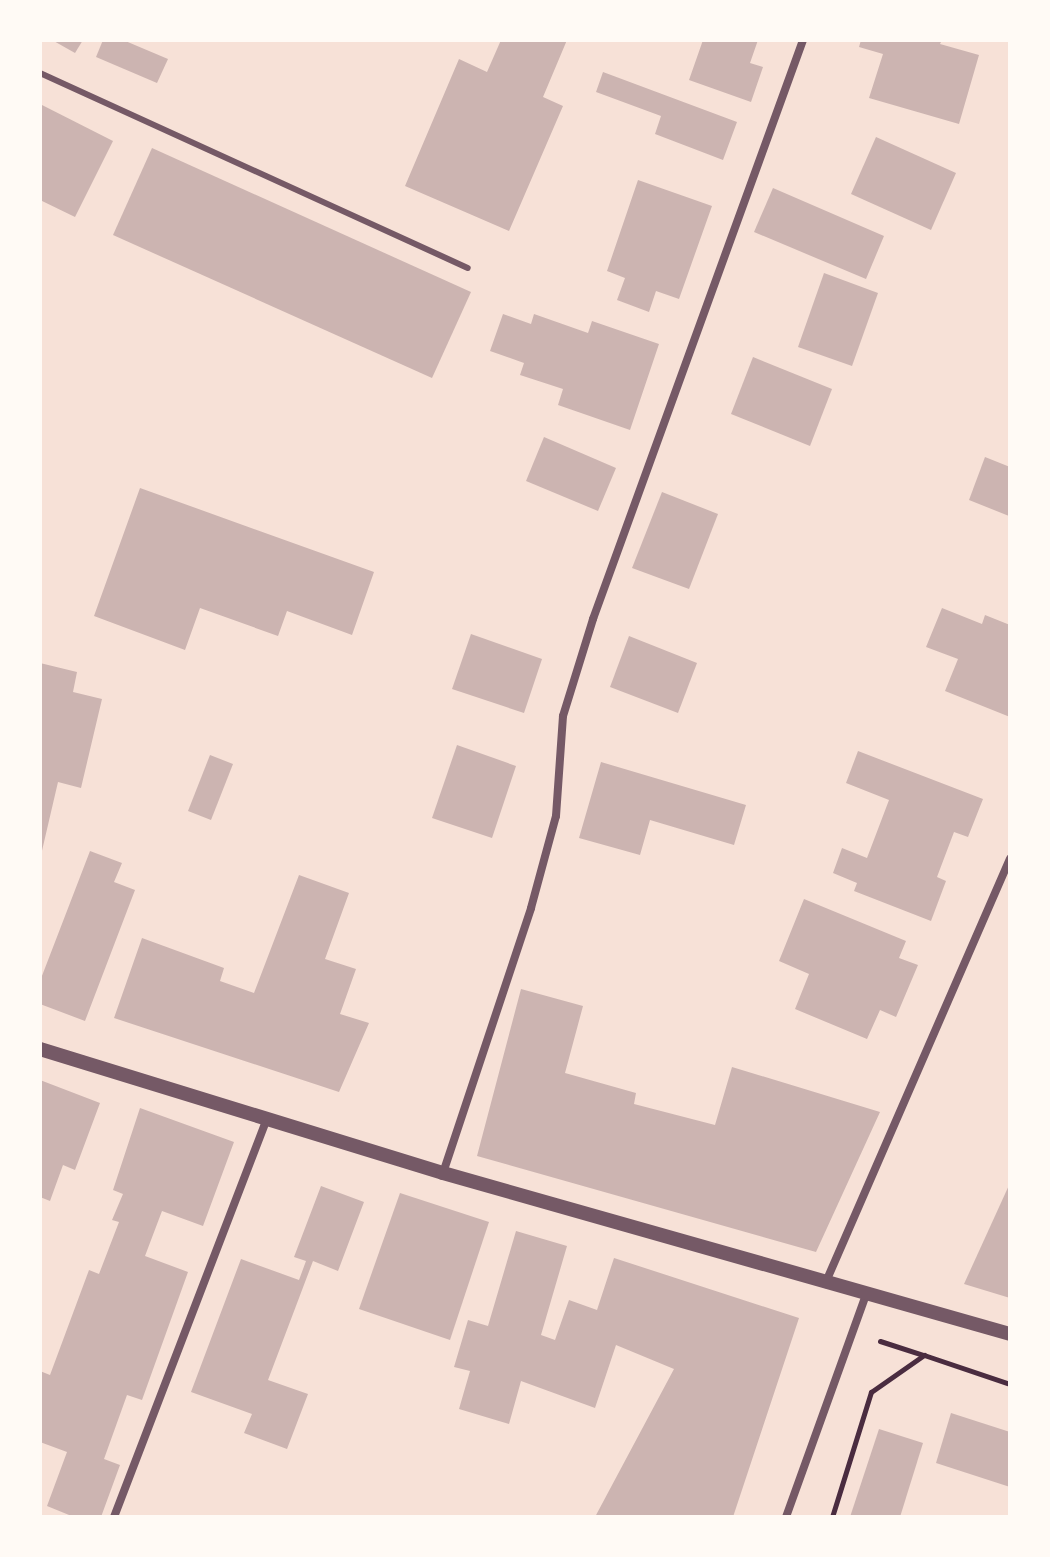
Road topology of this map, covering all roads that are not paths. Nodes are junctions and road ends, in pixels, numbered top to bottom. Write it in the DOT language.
graph roads {
  1 [pos="803,40"];
  2 [pos="40,73"];
  3 [pos="468,268"];
  4 [pos="1010,859"];
  5 [pos="40,1049"];
  6 [pos="266,1120"];
  7 [pos="443,1173"];
  8 [pos="825,1284"];
  9 [pos="866,1295"];
  10 [pos="1010,1334"];
  11 [pos="114,1517"];
  12 [pos="786,1517"];
  1 -- 7 [label="street"];
  2 -- 3 [label="lane"];
  4 -- 8 [label="street"];
  5 -- 6 [label="street"];
  6 -- 7 [label="street"];
  6 -- 11 [label="street"];
  7 -- 8 [label="street"];
  8 -- 9 [label="street"];
  9 -- 10 [label="street"];
  9 -- 12 [label="street"];
}
